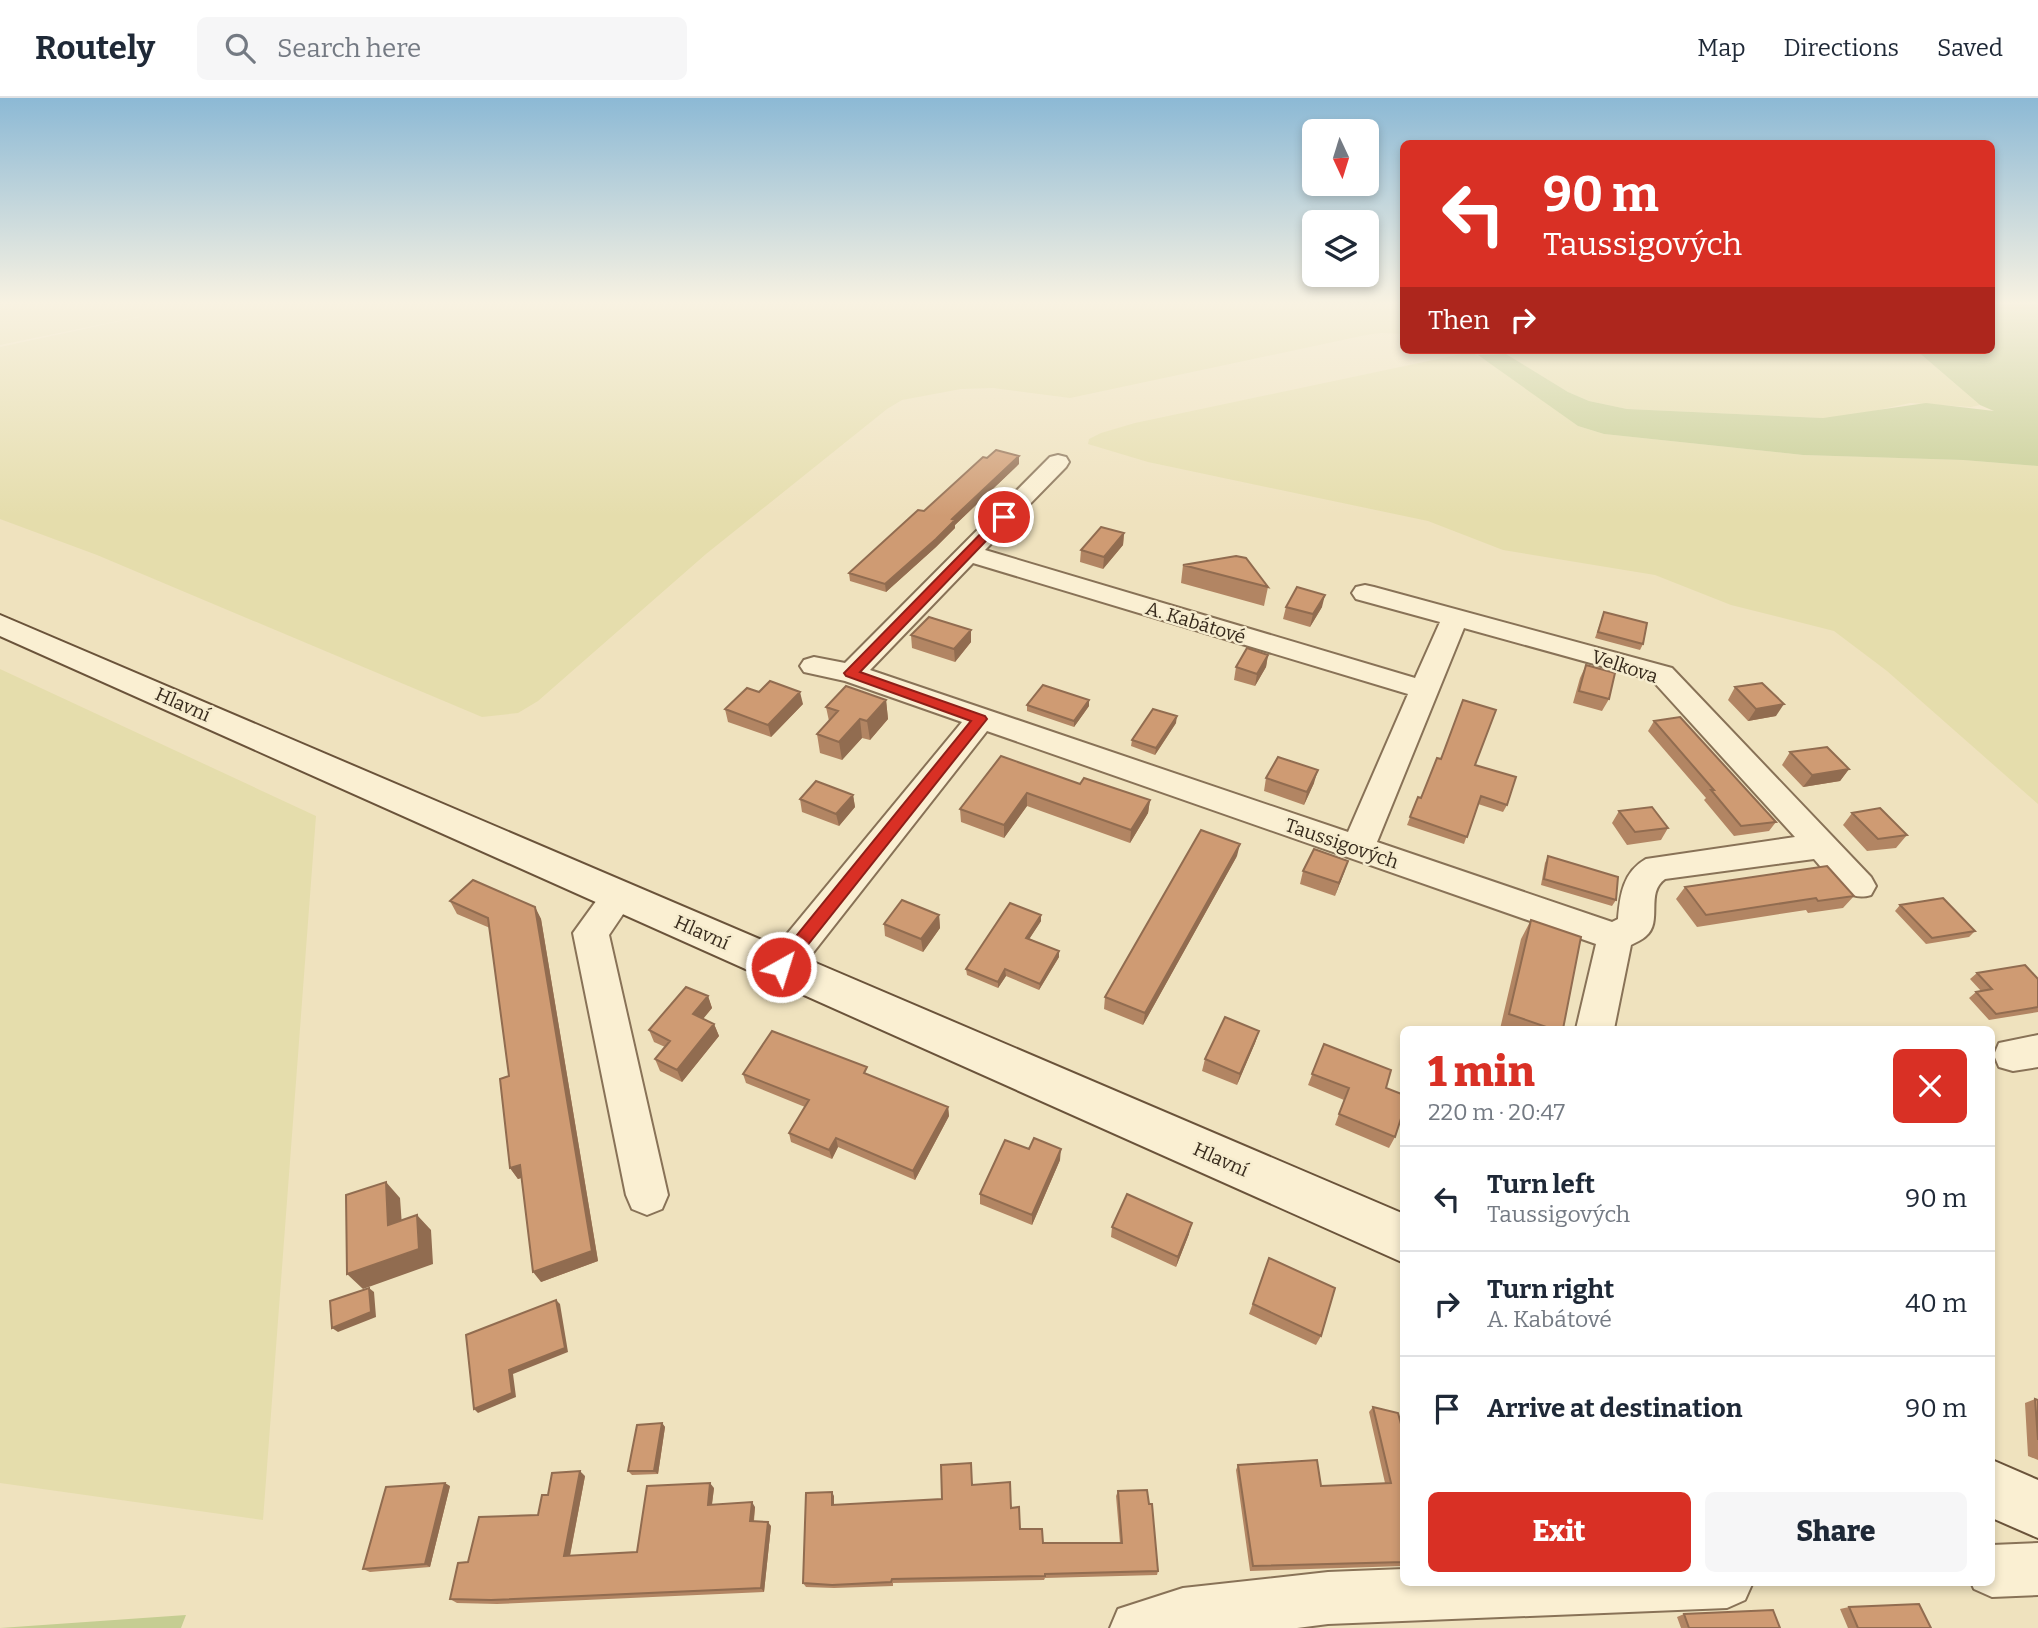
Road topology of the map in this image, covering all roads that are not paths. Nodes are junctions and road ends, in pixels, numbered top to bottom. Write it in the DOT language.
graph roads {
  1 [pos="1058,462"];
  2 [pos="967,554"];
  3 [pos="1365,593"];
  4 [pos="1455,617"];
  5 [pos="0,624"];
  6 [pos="814,666"];
  7 [pos="851,673"];
  8 [pos="1425,690"];
  9 [pos="980,719"];
  10 [pos="1820,846"];
  11 [pos="1358,848"];
  12 [pos="1859,886"];
  13 [pos="619,895"];
  14 [pos="1615,937"];
  15 [pos="781,967"];
  16 [pos="1596,1026"];
  17 [pos="647,1195"];
  18 [pos="1400,1237"];
  19 [pos="1995,1490"];
  20 [pos="2038,1508"];
  21 [pos="2038,1569"];
  22 [pos="1995,1571"];
  23 [pos="1627,1586"];
  24 [pos="1137,1628"];
  1 -- 2 [label="street"];
  2 -- 7 [label="street"];
  2 -- 8 [label="street, A. Kabátové"];
  3 -- 4 [label="street, Velkova"];
  4 -- 8 [label="street"];
  4 -- 10 [label="street, Velkova"];
  5 -- 13 [label="street, Hlavní"];
  6 -- 7 [label="street, Taussigových"];
  7 -- 9 [label="street, Taussigových"];
  8 -- 11 [label="street"];
  9 -- 11 [label="street, Taussigových"];
  9 -- 15 [label="street"];
  10 -- 12 [label="street, Velkova"];
  10 -- 14 [label="street"];
  11 -- 14 [label="street, Taussigových"];
  13 -- 15 [label="street, Hlavní"];
  13 -- 17 [label="street"];
  14 -- 16 [label="street"];
  15 -- 18 [label="street, Hlavní"];
  19 -- 20 [label="street"];
  21 -- 22 [label="street"];
  23 -- 24 [label="street"];
}
